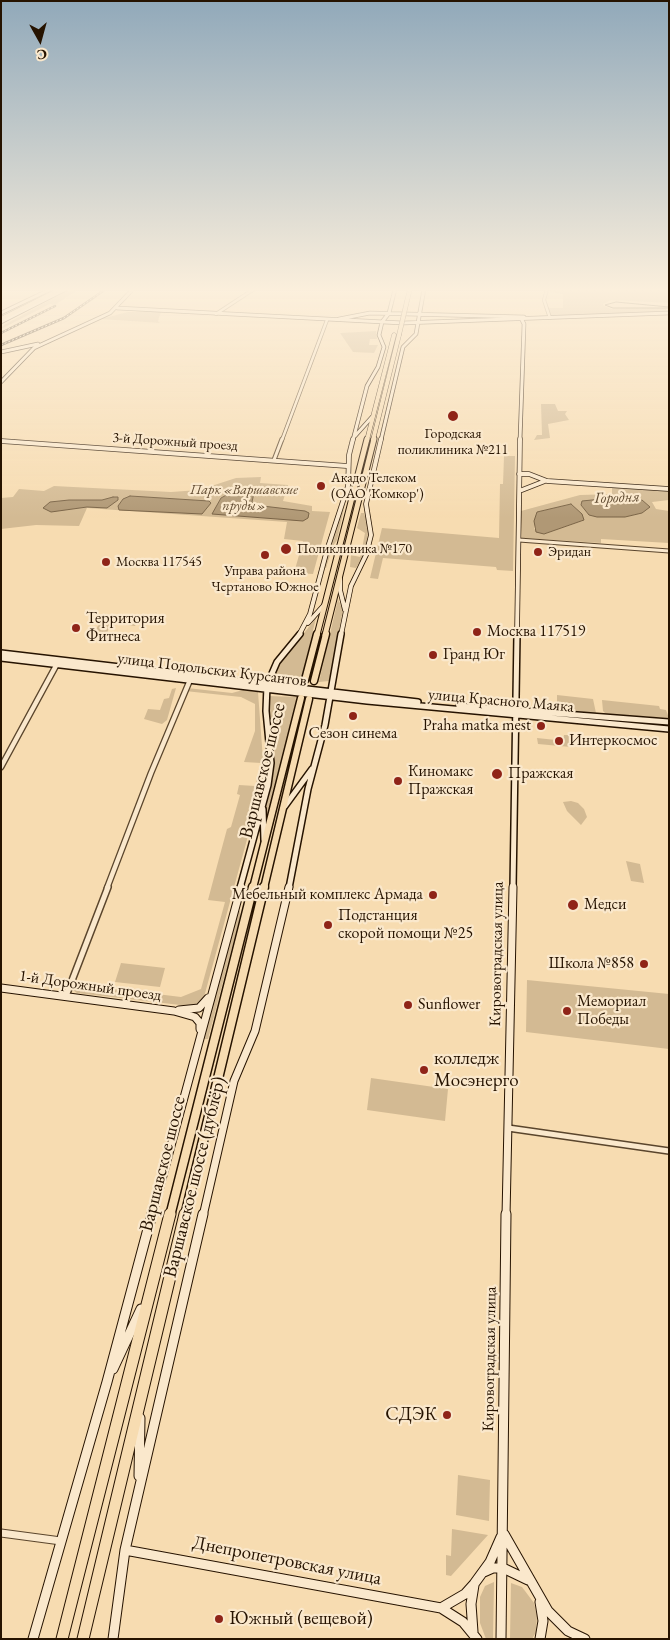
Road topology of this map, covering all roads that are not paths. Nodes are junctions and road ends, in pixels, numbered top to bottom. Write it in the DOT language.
graph roads {
  1 [pos="16,366"];
  2 [pos="310,366"];
  3 [pos="378,366"];
  4 [pos="381,366"];
  5 [pos="386,366"];
  6 [pos="391,366"];
  7 [pos="396,366"];
  8 [pos="398,366"];
  9 [pos="522,366"];
  10 [pos="390,373"];
  11 [pos="382,376"];
  12 [pos="1,382"];
  13 [pos="372,417"];
  14 [pos="354,437"];
  15 [pos="1,441"];
  16 [pos="274,460"];
  17 [pos="521,465"];
  18 [pos="347,466"];
  19 [pos="521,474"];
  20 [pos="529,474"];
  21 [pos="537,481"];
  22 [pos="521,485"];
  23 [pos="348,486"];
  24 [pos="669,489"];
  25 [pos="520,496"];
  26 [pos="351,504"];
  27 [pos="519,540"];
  28 [pos="669,551"];
  29 [pos="341,575"];
  30 [pos="324,604"];
  31 [pos="345,615"];
  32 [pos="303,630"];
  33 [pos="1,653"];
  34 [pos="1,658"];
  35 [pos="58,662"];
  36 [pos="180,677"];
  37 [pos="190,680"];
  38 [pos="305,680"];
  39 [pos="314,681"];
  40 [pos="267,687"];
  41 [pos="331,695"];
  42 [pos="301,698"];
  43 [pos="309,699"];
  44 [pos="515,713"];
  45 [pos="669,722"];
  46 [pos="669,729"];
  47 [pos="316,763"];
  48 [pos="1,767"];
  49 [pos="263,802"];
  50 [pos="284,807"];
  51 [pos="264,844"];
  52 [pos="1,988"];
  53 [pos="213,988"];
  54 [pos="66,996"];
  55 [pos="174,1011"];
  56 [pos="200,1038"];
  57 [pos="508,1128"];
  58 [pos="669,1151"];
  59 [pos="150,1290"];
  60 [pos="107,1382"];
  61 [pos="140,1401"];
  62 [pos="139,1488"];
  63 [pos="1,1533"];
  64 [pos="503,1533"];
  65 [pos="61,1541"];
  66 [pos="126,1550"];
  67 [pos="503,1568"];
  68 [pos="482,1573"];
  69 [pos="530,1581"];
  70 [pos="474,1584"];
  71 [pos="538,1595"];
  72 [pos="441,1608"];
  73 [pos="475,1635"];
  74 [pos="33,1639"];
  75 [pos="62,1639"];
  76 [pos="83,1639"];
  77 [pos="113,1639"];
  78 [pos="501,1639"];
  79 [pos="540,1639"];
  80 [pos="585,1639"];
  1 -- 12 [label="main road"];
  2 -- 16 [label="street"];
  3 -- 14 [label="main road"];
  4 -- 11 [label="main road"];
  5 -- 11 [label="main road"];
  6 -- 10 [label="main road"];
  7 -- 10 [label="main road"];
  8 -- 31 [label="main road, Варшавское шоссе (дублёр)"];
  9 -- 17 [label="main road, Кировоградская улица"];
  10 -- 29 [label="main road"];
  11 -- 13 [label="main road"];
  13 -- 14 [label="main road"];
  13 -- 26 [label="main road"];
  14 -- 18 [label="main road"];
  15 -- 16 [label="main road, 3-й Дорожный проезд"];
  16 -- 18 [label="main road, 3-й Дорожный проезд"];
  17 -- 19 [label="main road, Кировоградская улица"];
  17 -- 20 [label="main road"];
  18 -- 23 [label="main road"];
  19 -- 20 [label="main road"];
  19 -- 22 [label="main road, Кировоградская улица"];
  20 -- 21 [label="main road"];
  21 -- 22 [label="main road"];
  21 -- 24 [label="main road"];
  22 -- 25 [label="main road, Кировоградская улица"];
  22 -- 25 [label="main road, Кировоградская улица"];
  23 -- 26 [label="main road"];
  23 -- 32 [label="main road"];
  25 -- 27 [label="main road, Кировоградская улица"];
  26 -- 30 [label="main road"];
  27 -- 28 [label="street"];
  27 -- 44 [label="main road, Кировоградская улица"];
  29 -- 31 [label="main road"];
  29 -- 39 [label="main road"];
  30 -- 32 [label="main road"];
  30 -- 38 [label="main road"];
  31 -- 41 [label="main road, Варшавское шоссе (дублёр)"];
  32 -- 40 [label="main road"];
  33 -- 35 [label="main road, улица Подольских Курсантов"];
  34 -- 35 [label="main road, улица Подольских Курсантов"];
  35 -- 36 [label="main road, улица Подольских Курсантов"];
  35 -- 48 [label="street"];
  36 -- 37 [label="main road, улица Подольских Курсантов"];
  36 -- 40 [label="main road, улица Подольских Курсантов"];
  37 -- 40 [label="main road, улица Подольских Курсантов"];
  37 -- 54 [label="street"];
  40 -- 41 [label="main road, улица Подольских Курсантов"];
  40 -- 49 [label="main road, Варшавское шоссе"];
  41 -- 44 [label="main road, улица Красного Маяка"];
  41 -- 47 [label="main road, Варшавское шоссе (дублёр)"];
  42 -- 51 [label="main road, Варшавское шоссе"];
  43 -- 50 [label="main road, Варшавское шоссе"];
  44 -- 45 [label="main road, улица Красного Маяка"];
  44 -- 46 [label="main road, улица Красного Маяка"];
  44 -- 57 [label="main road, Кировоградская улица"];
  47 -- 50 [label="main road"];
  47 -- 62 [label="main road, Варшавское шоссе (дублёр)"];
  49 -- 51 [label="main road"];
  49 -- 53 [label="main road, Варшавское шоссе (дублёр)"];
  50 -- 61 [label="main road, Варшавское шоссе"];
  51 -- 59 [label="main road, Варшавское шоссе"];
  52 -- 54 [label="main road, 1-й Дорожный проезд"];
  53 -- 55 [label="main road"];
  53 -- 56 [label="main road, Варшавское шоссе (дублёр)"];
  54 -- 55 [label="main road, 1-й Дорожный проезд"];
  55 -- 56 [label="main road"];
  56 -- 60 [label="main road, Варшавское шоссе (дублёр)"];
  57 -- 58 [label="street"];
  57 -- 64 [label="main road, Кировоградская улица"];
  59 -- 60 [label="main road"];
  59 -- 75 [label="main road, Варшавское шоссе"];
  60 -- 65 [label="main road, Варшавское шоссе (дублёр)"];
  61 -- 62 [label="main road"];
  61 -- 76 [label="main road, Варшавское шоссе"];
  62 -- 66 [label="main road, Варшавское шоссе (дублёр)"];
  63 -- 65 [label="street"];
  64 -- 67 [label="main road, Кировоградская улица"];
  64 -- 68 [label="main road, Кировоградская улица"];
  64 -- 69 [label="main road"];
  65 -- 74 [label="main road, Варшавское шоссе (дублёр)"];
  66 -- 72 [label="main road, Днепропетровская улица"];
  66 -- 77 [label="main road, Варшавское шоссе (дублёр)"];
  67 -- 68 [label="main road"];
  67 -- 69 [label="main road"];
  67 -- 78 [label="main road, Кировоградская улица"];
  68 -- 70 [label="main road"];
  69 -- 71 [label="main road"];
  70 -- 72 [label="main road"];
  70 -- 73 [label="main road"];
  71 -- 79 [label="main road"];
  71 -- 80 [label="main road"];
  72 -- 73 [label="main road, Днепропетровская улица"];
}
